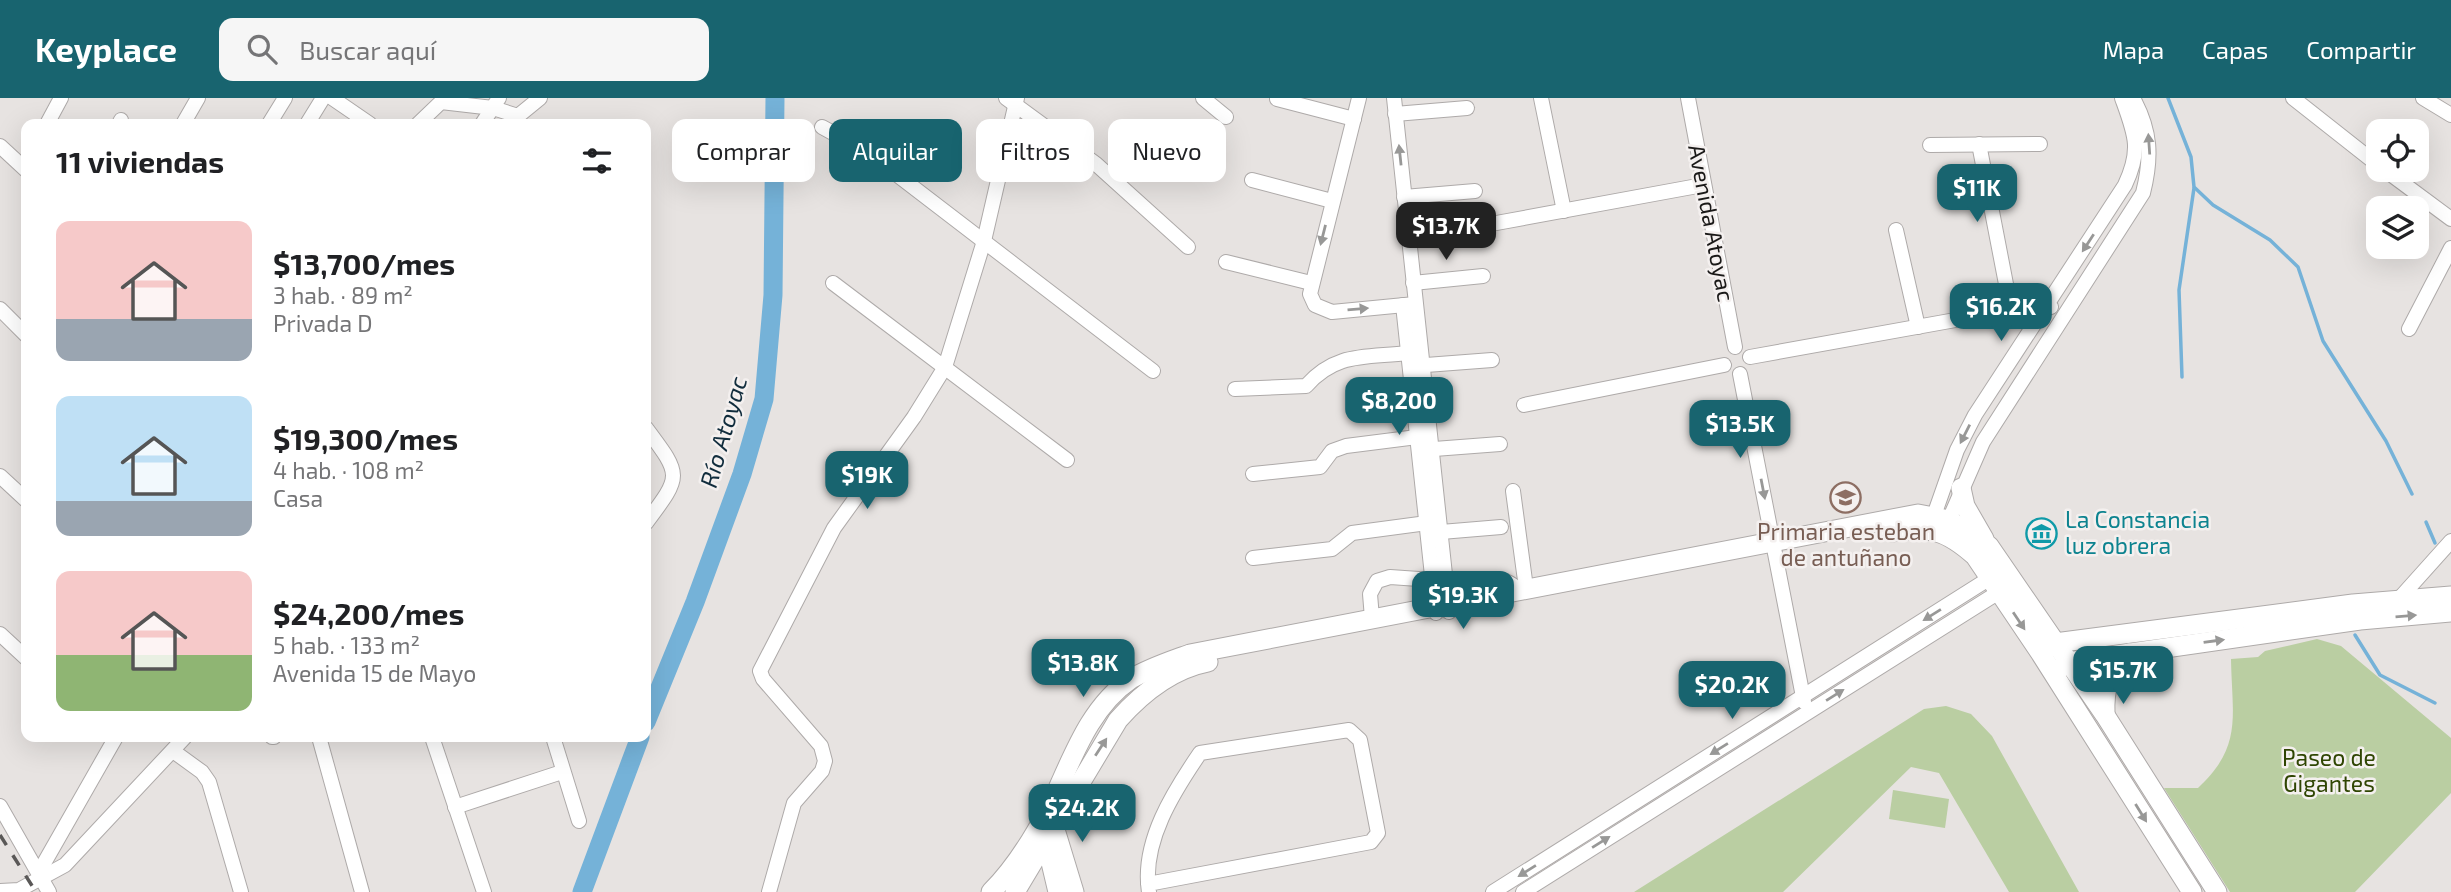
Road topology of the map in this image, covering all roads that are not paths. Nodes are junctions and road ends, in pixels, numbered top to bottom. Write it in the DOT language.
graph roads {
  1 [pos="61,98"];
  2 [pos="198,98"];
  3 [pos="285,98"];
  4 [pos="323,98"];
  5 [pos="332,98"];
  6 [pos="540,98"];
  7 [pos="1203,98"];
  8 [pos="1359,98"];
  9 [pos="1394,98"];
  10 [pos="1541,98"];
  11 [pos="1688,98"];
  12 [pos="2122,98"];
  13 [pos="2133,98"];
  14 [pos="2293,98"];
  15 [pos="2423,98"];
  16 [pos="1277,99"];
  17 [pos="1012,100"];
  18 [pos="496,103"];
  19 [pos="1467,108"];
  20 [pos="1395,114"];
  21 [pos="2451,115"];
  22 [pos="1226,117"];
  23 [pos="1354,118"];
  24 [pos="50,119"];
  25 [pos="186,119"];
  26 [pos="272,119"];
  27 [pos="310,119"];
  28 [pos="363,119"];
  29 [pos="423,119"];
  30 [pos="485,119"];
  31 [pos="822,127"];
  32 [pos="1979,144"];
  33 [pos="2040,144"];
  34 [pos="1930,145"];
  35 [pos="0,146"];
  36 [pos="2366,156"];
  37 [pos="21,164"];
  38 [pos="1252,180"];
  39 [pos="2401,182"];
  40 [pos="1703,185"];
  41 [pos="1475,191"];
  42 [pos="1404,197"];
  43 [pos="1332,201"];
  44 [pos="1564,211"];
  45 [pos="2451,219"];
  46 [pos="1491,224"];
  47 [pos="1896,230"];
  48 [pos="984,240"];
  49 [pos="1188,247"];
  50 [pos="2451,248"];
  51 [pos="1226,262"];
  52 [pos="1483,276"];
  53 [pos="833,283"];
  54 [pos="1311,283"];
  55 [pos="1413,283"];
  56 [pos="2047,304"];
  57 [pos="1409,305"];
  58 [pos="0,309"];
  59 [pos="2011,310"];
  60 [pos="2063,317"];
  61 [pos="1918,327"];
  62 [pos="2409,329"];
  63 [pos="21,330"];
  64 [pos="1735,347"];
  65 [pos="1750,357"];
  66 [pos="1492,360"];
  67 [pos="1413,362"];
  68 [pos="1724,365"];
  69 [pos="946,367"];
  70 [pos="1153,371"];
  71 [pos="1740,374"];
  72 [pos="1235,389"];
  73 [pos="1524,405"];
  74 [pos="651,435"];
  75 [pos="1500,444"];
  76 [pos="1422,445"];
  77 [pos="1067,460"];
  78 [pos="1253,474"];
  79 [pos="0,476"];
  80 [pos="1961,488"];
  81 [pos="1513,491"];
  82 [pos="21,495"];
  83 [pos="651,516"];
  84 [pos="1939,524"];
  85 [pos="1500,527"];
  86 [pos="1431,529"];
  87 [pos="2451,541"];
  88 [pos="1775,544"];
  89 [pos="1989,546"];
  90 [pos="1253,558"];
  91 [pos="1995,585"];
  92 [pos="1522,589"];
  93 [pos="2451,596"];
  94 [pos="2399,599"];
  95 [pos="1441,601"];
  96 [pos="2451,612"];
  97 [pos="2351,616"];
  98 [pos="1372,618"];
  99 [pos="0,634"];
  100 [pos="2048,649"];
  101 [pos="21,653"];
  102 [pos="2129,653"];
  103 [pos="2061,668"];
  104 [pos="1803,697"];
  105 [pos="1806,712"];
  106 [pos="2105,715"];
  107 [pos="113,742"];
  108 [pos="181,742"];
  109 [pos="325,742"];
  110 [pos="434,742"];
  111 [pos="553,742"];
  112 [pos="173,751"];
  113 [pos="562,772"];
  114 [pos="0,806"];
  115 [pos="455,807"];
  116 [pos="579,821"];
  117 [pos="1048,826"];
  118 [pos="44,881"];
  119 [pos="1149,888"];
  120 [pos="0,891"];
  121 [pos="20,891"];
  122 [pos="241,892"];
  123 [pos="362,892"];
  124 [pos="484,892"];
  125 [pos="769,892"];
  126 [pos="991,892"];
  127 [pos="1015,892"];
  128 [pos="1058,892"];
  129 [pos="1074,892"];
  130 [pos="1493,892"];
  131 [pos="1523,892"];
  132 [pos="2192,892"];
  133 [pos="2217,892"];
  1 -- 24 [label="street"];
  2 -- 25 [label="street"];
  3 -- 26 [label="street"];
  4 -- 27 [label="street"];
  5 -- 28 [label="street"];
  6 -- 18 [label="street"];
  7 -- 22 [label="street"];
  8 -- 23 [label="street"];
  9 -- 20 [label="street"];
  10 -- 44 [label="street"];
  11 -- 40 [label="street, Avenida Atoyac"];
  12 -- 56 [label="street, one-way"];
  60 -- 13 [label="street, one-way"];
  14 -- 36 [label="street"];
  15 -- 21 [label="street"];
  16 -- 23 [label="street"];
  17 -- 48 [label="street"];
  17 -- 49 [label="street"];
  18 -- 29 [label="street"];
  18 -- 30 [label="street"];
  19 -- 20 [label="street"];
  42 -- 20 [label="street, one-way"];
  23 -- 43 [label="street"];
  31 -- 48 [label="street"];
  32 -- 33 [label="street"];
  32 -- 34 [label="street"];
  32 -- 59 [label="street"];
  35 -- 37 [label="street"];
  38 -- 43 [label="street"];
  39 -- 45 [label="street"];
  40 -- 44 [label="street"];
  40 -- 64 [label="street, Avenida Atoyac"];
  41 -- 42 [label="street"];
  42 -- 55 [label="street"];
  43 -- 54 [label="street, one-way"];
  44 -- 46 [label="street"];
  47 -- 61 [label="street"];
  48 -- 69 [label="street"];
  48 -- 70 [label="street"];
  50 -- 62 [label="street"];
  51 -- 54 [label="street"];
  52 -- 55 [label="street"];
  53 -- 69 [label="street"];
  54 -- 57 [label="street, one-way"];
  55 -- 57 [label="street"];
  56 -- 59 [label="street"];
  56 -- 60 [label="street"];
  56 -- 84 [label="street, one-way"];
  57 -- 67 [label="street"];
  58 -- 63 [label="street"];
  59 -- 61 [label="street"];
  60 -- 80 [label="street"];
  61 -- 65 [label="street"];
  64 -- 65 [label="street"];
  64 -- 68 [label="street"];
  65 -- 71 [label="street"];
  66 -- 67 [label="street"];
  67 -- 72 [label="street"];
  67 -- 76 [label="street"];
  68 -- 71 [label="street"];
  68 -- 73 [label="street"];
  69 -- 77 [label="street"];
  69 -- 125 [label="street"];
  71 -- 88 [label="street, one-way"];
  74 -- 83 [label="street"];
  75 -- 76 [label="street"];
  76 -- 78 [label="street"];
  76 -- 86 [label="street"];
  79 -- 82 [label="street"];
  80 -- 84 [label="street"];
  80 -- 89 [label="main road"];
  81 -- 92 [label="street"];
  84 -- 88 [label="main road"];
  84 -- 89 [label="main road"];
  84 -- 91 [label="main road"];
  85 -- 86 [label="street"];
  86 -- 90 [label="street"];
  86 -- 95 [label="street"];
  87 -- 94 [label="street"];
  88 -- 92 [label="main road"];
  88 -- 95 [label="main road"];
  88 -- 104 [label="street"];
  89 -- 100 [label="main road"];
  91 -- 100 [label="main road, one-way"];
  91 -- 104 [label="street, one-way"];
  105 -- 91 [label="street, one-way"];
  92 -- 95 [label="main road"];
  93 -- 94 [label="main road"];
  94 -- 97 [label="main road"];
  95 -- 98 [label="main road"];
  95 -- 98 [label="street"];
  117 -- 95 [label="main road, one-way"];
  97 -- 96 [label="main road, one-way"];
  97 -- 100 [label="main road"];
  102 -- 97 [label="main road, one-way"];
  98 -- 117 [label="main road"];
  99 -- 101 [label="street"];
  100 -- 103 [label="main road"];
  102 -- 103 [label="main road"];
  102 -- 106 [label="main road"];
  103 -- 106 [label="main road"];
  103 -- 132 [label="main road, one-way"];
  104 -- 105 [label="street"];
  104 -- 130 [label="street, one-way"];
  131 -- 105 [label="street, one-way"];
  106 -- 133 [label="main road"];
  107 -- 118 [label="street"];
  108 -- 112 [label="street"];
  109 -- 123 [label="street"];
  110 -- 115 [label="street"];
  111 -- 113 [label="street"];
  112 -- 118 [label="street"];
  112 -- 122 [label="street"];
  113 -- 115 [label="street"];
  113 -- 116 [label="street"];
  114 -- 118 [label="street"];
  115 -- 124 [label="street"];
  117 -- 126 [label="main road"];
  117 -- 127 [label="main road"];
  117 -- 128 [label="main road"];
  117 -- 129 [label="main road"];
  118 -- 121 [label="street"];
  119 -- 119 [label="street"];
  120 -- 121 [label="street"];
}
